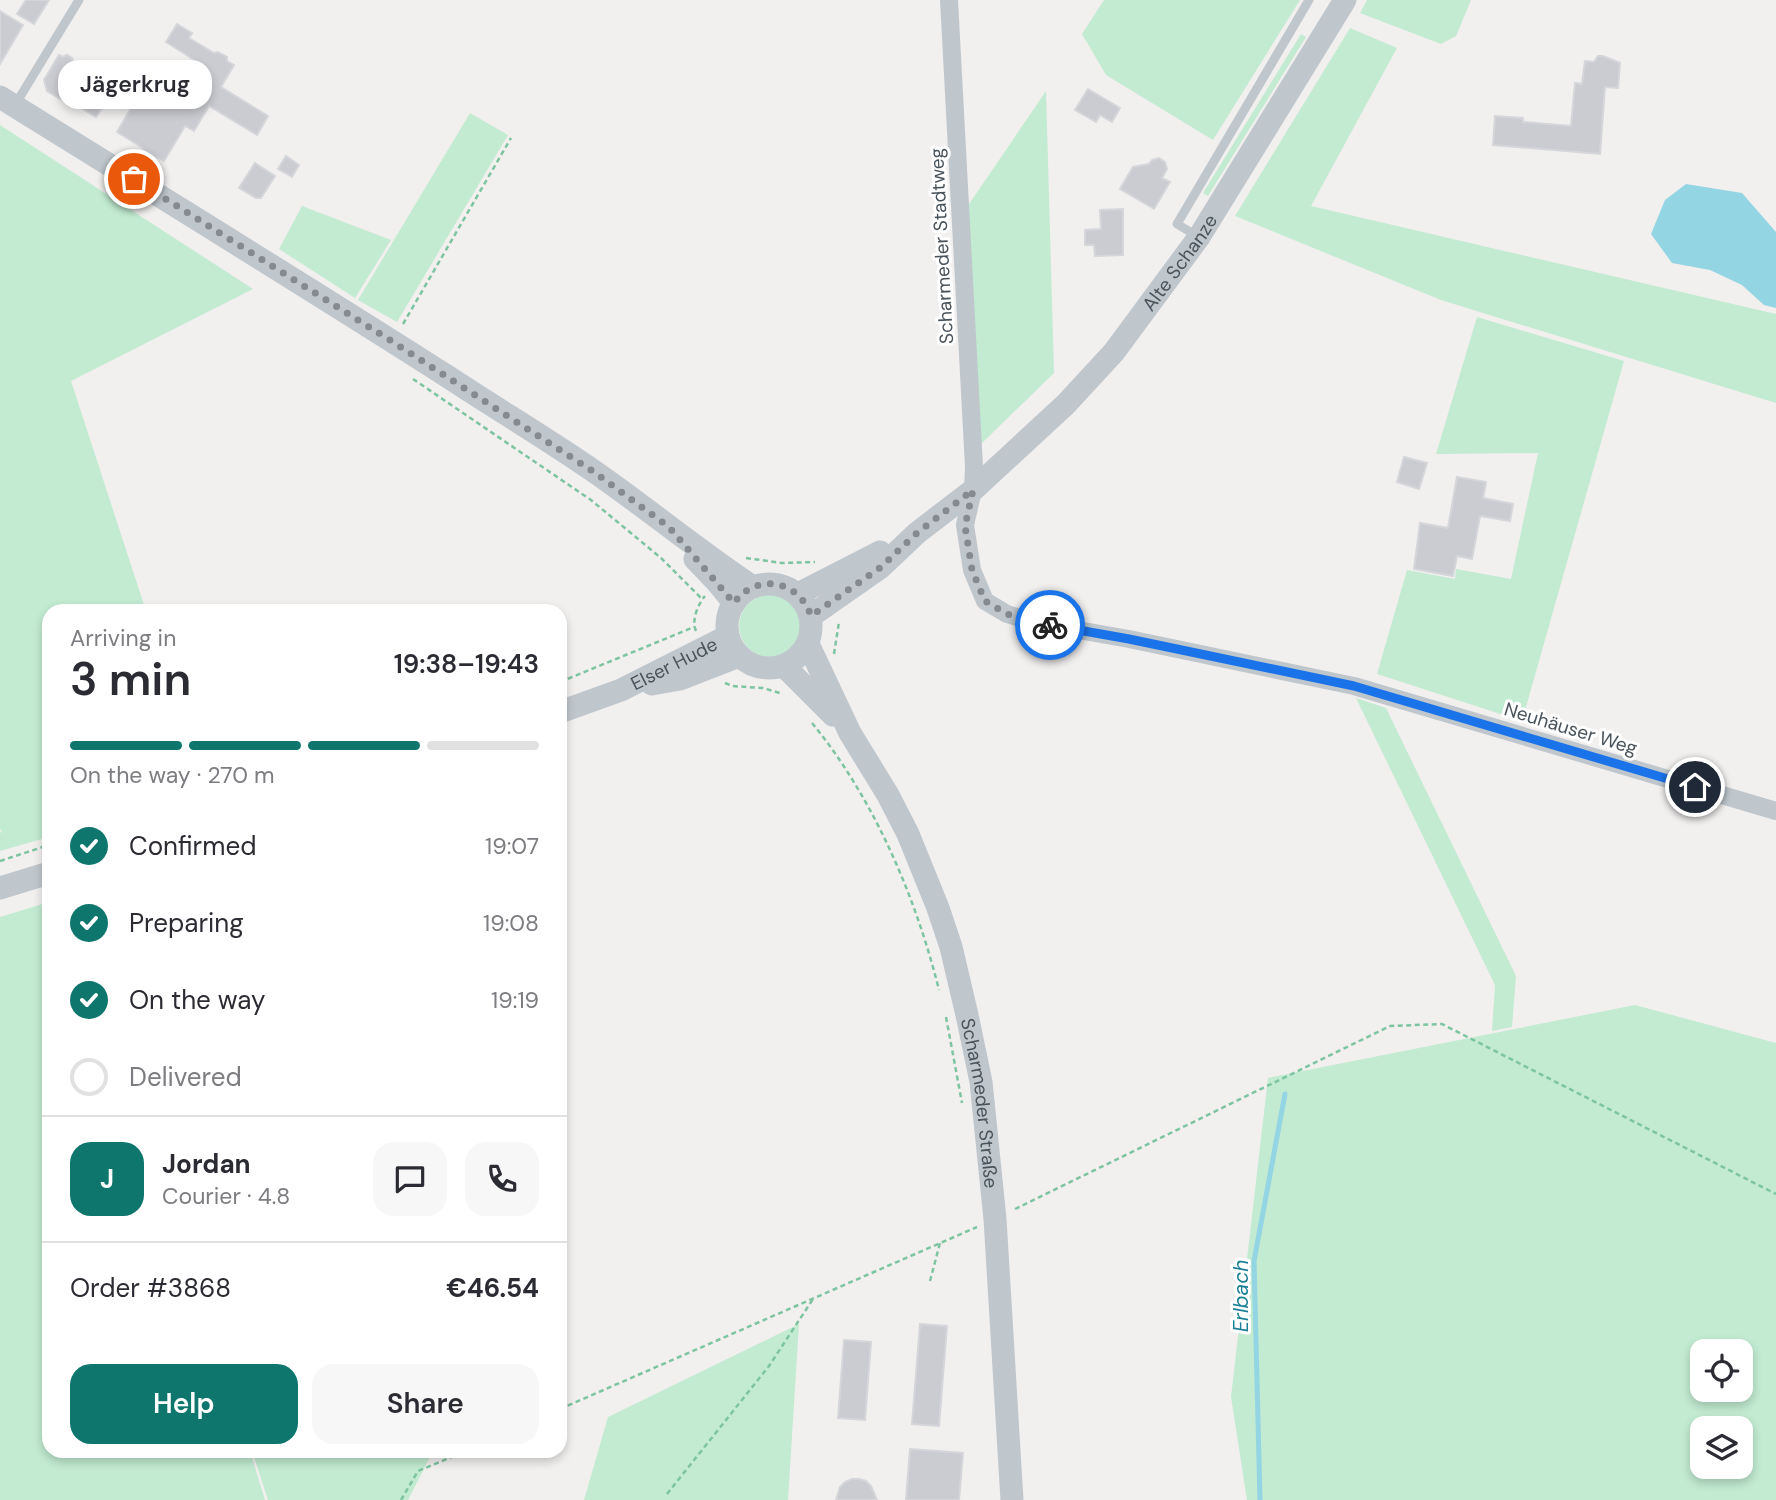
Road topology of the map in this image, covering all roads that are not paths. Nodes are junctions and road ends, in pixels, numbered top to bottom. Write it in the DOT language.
graph roads {
  1 [pos="79,0"];
  2 [pos="949,0"];
  3 [pos="1309,0"];
  4 [pos="1345,0"];
  5 [pos="7,102"];
  6 [pos="1199,237"];
  7 [pos="973,490"];
  8 [pos="669,527"];
  9 [pos="917,533"];
  10 [pos="753,587"];
  11 [pos="798,594"];
  12 [pos="734,603"];
  13 [pos="811,616"];
  14 [pos="808,644"];
  15 [pos="734,646"];
  16 [pos="784,666"];
  17 [pos="567,709"];
  18 [pos="850,733"];
  19 [pos="1776,811"];
  20 [pos="42,875"];
  21 [pos="0,888"];
  22 [pos="1012,1500"];
  1 -- 5 [label="lane"];
  2 -- 7 [label="street, Scharmeder Stadtweg"];
  3 -- 6 [label="lane"];
  4 -- 6 [label="street, Alte Schanze"];
  5 -- 8 [label="street"];
  6 -- 7 [label="street, Alte Schanze"];
  7 -- 9 [label="street, Alte Schanze"];
  7 -- 19 [label="street, Neuhäuser Weg"];
  8 -- 10 [label="street"];
  8 -- 12 [label="street"];
  9 -- 11 [label="street, Alte Schanze"];
  9 -- 13 [label="street, Alte Schanze"];
  10 -- 11 [label="street"];
  10 -- 12 [label="street"];
  11 -- 13 [label="street"];
  12 -- 15 [label="street"];
  13 -- 14 [label="street"];
  14 -- 16 [label="street"];
  14 -- 18 [label="street, Scharmeder Straße"];
  15 -- 16 [label="street"];
  15 -- 17 [label="street, Elser Hude"];
  16 -- 18 [label="street, Scharmeder Straße"];
  18 -- 22 [label="street, Scharmeder Straße"];
  20 -- 21 [label="street"];
}
